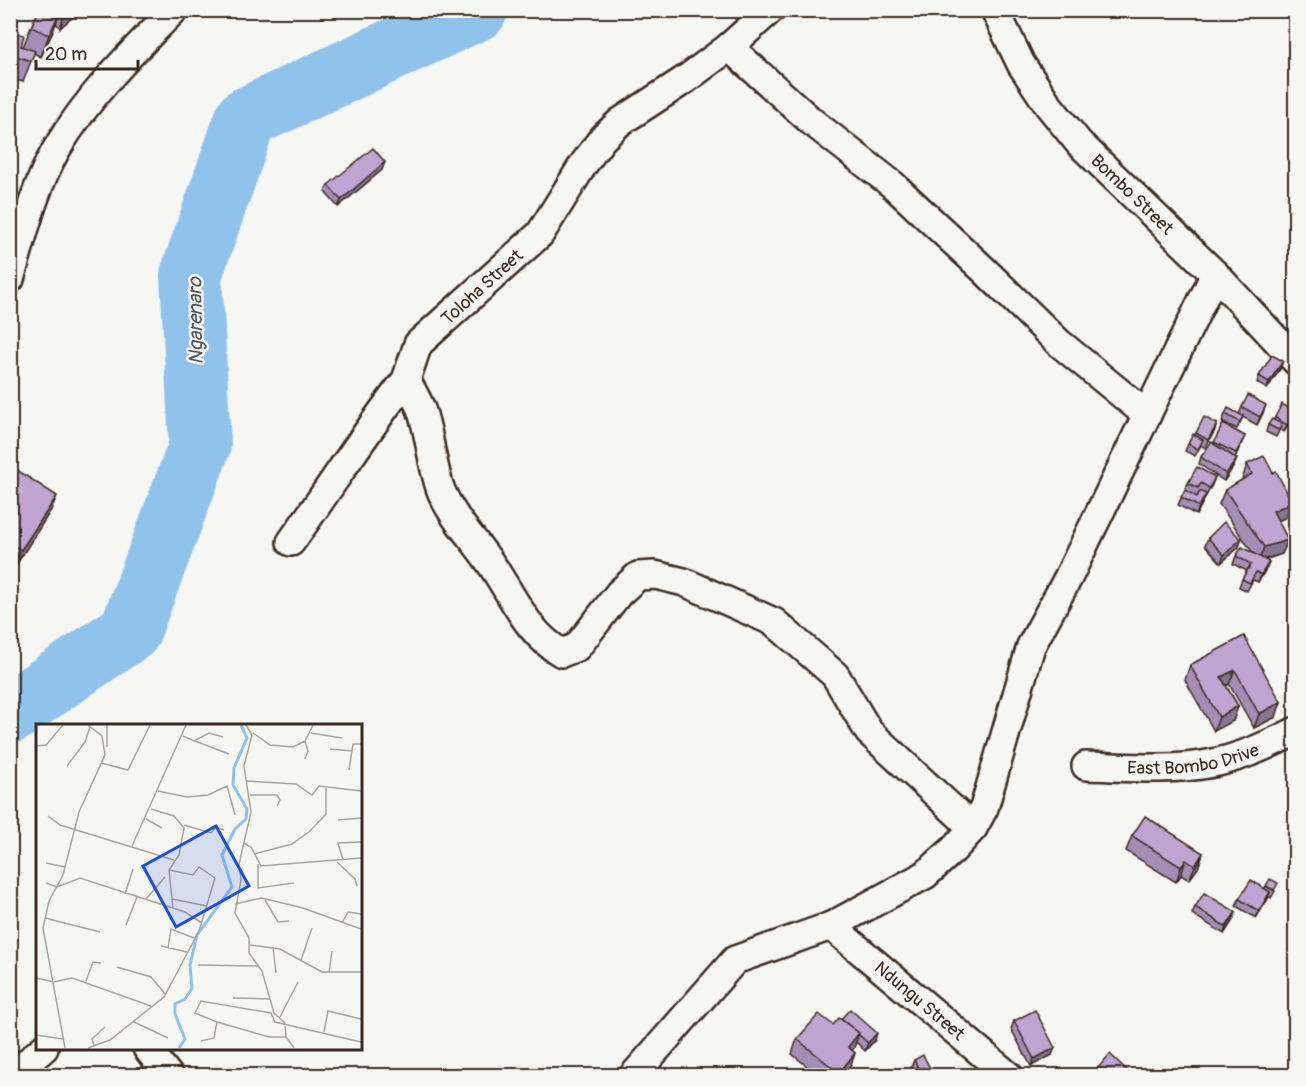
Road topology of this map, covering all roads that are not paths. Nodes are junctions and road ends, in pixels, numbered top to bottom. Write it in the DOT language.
graph roads {
  1 [pos="174,10"];
  2 [pos="770,10"];
  3 [pos="995,10"];
  4 [pos="729,47"];
  5 [pos="1215,274"];
  6 [pos="10,279"];
  7 [pos="1296,361"];
  8 [pos="406,380"];
  9 [pos="1147,415"];
  10 [pos="291,542"];
  11 [pos="1296,732"];
  12 [pos="1086,766"];
  13 [pos="973,828"];
  14 [pos="831,926"];
  15 [pos="42,1050"];
  16 [pos="149,1050"];
  17 [pos="10,1070"];
  18 [pos="169,1076"];
  19 [pos="633,1076"];
  20 [pos="1009,1076"];
  1 -- 6 [label="street"];
  2 -- 4 [label="street, Toloha Street"];
  3 -- 5 [label="street, Bombo Street"];
  4 -- 8 [label="street, Toloha Street"];
  4 -- 9 [label="street"];
  5 -- 7 [label="street, Bombo Street"];
  5 -- 9 [label="street"];
  8 -- 10 [label="street, Toloha Street"];
  8 -- 13 [label="street"];
  9 -- 13 [label="street"];
  11 -- 12 [label="street, East Bombo Drive"];
  13 -- 14 [label="street"];
  14 -- 19 [label="street"];
  14 -- 20 [label="street, Ndungu Street"];
  15 -- 17 [label="street"];
  16 -- 18 [label="street"];
}
